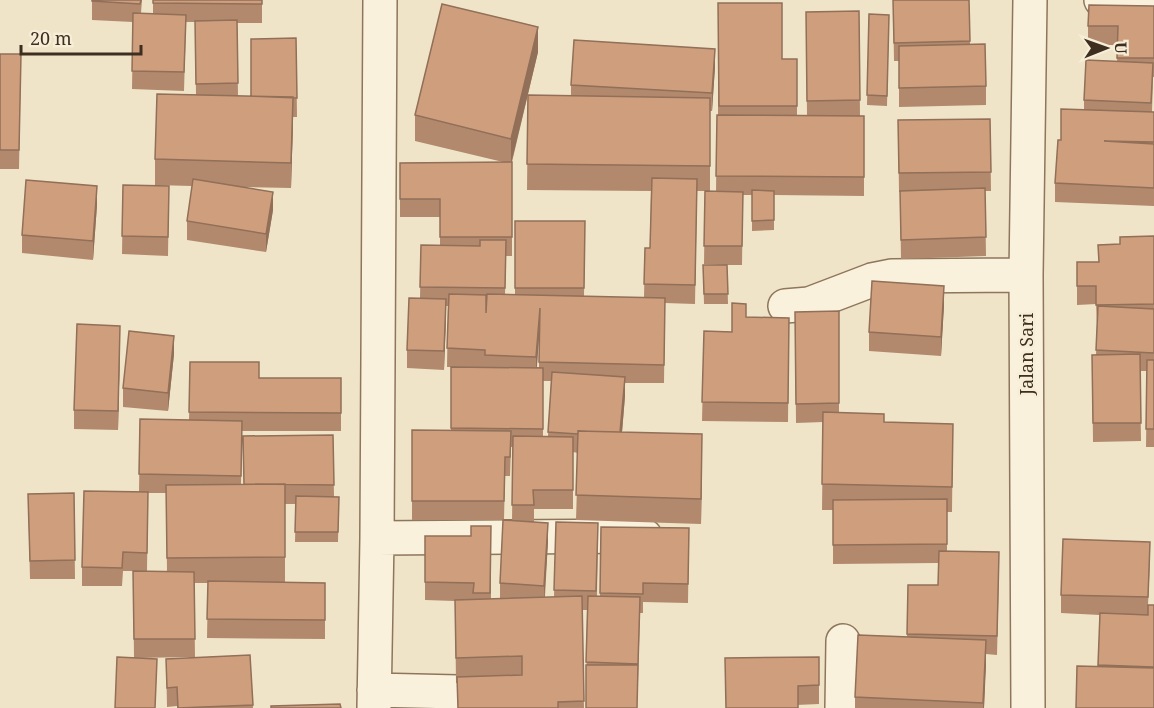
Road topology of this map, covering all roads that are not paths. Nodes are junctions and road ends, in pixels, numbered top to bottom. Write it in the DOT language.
graph roads {
  1 [pos="380,0"];
  2 [pos="1030,0"];
  3 [pos="1101,0"];
  4 [pos="1154,4"];
  5 [pos="1026,275"];
  6 [pos="785,306"];
  7 [pos="672,537"];
  8 [pos="377,538"];
  9 [pos="843,641"];
  10 [pos="501,693"];
  11 [pos="374,699"];
  12 [pos="842,708"];
  13 [pos="1028,708"];
  1 -- 8 [label="street"];
  2 -- 5 [label="street, Jalan Sari"];
  3 -- 4 [label="street"];
  5 -- 6 [label="street"];
  5 -- 13 [label="street, Jalan Sari"];
  7 -- 8 [label="street"];
  8 -- 11 [label="street"];
  9 -- 12 [label="street"];
  10 -- 11 [label="street"];
}
